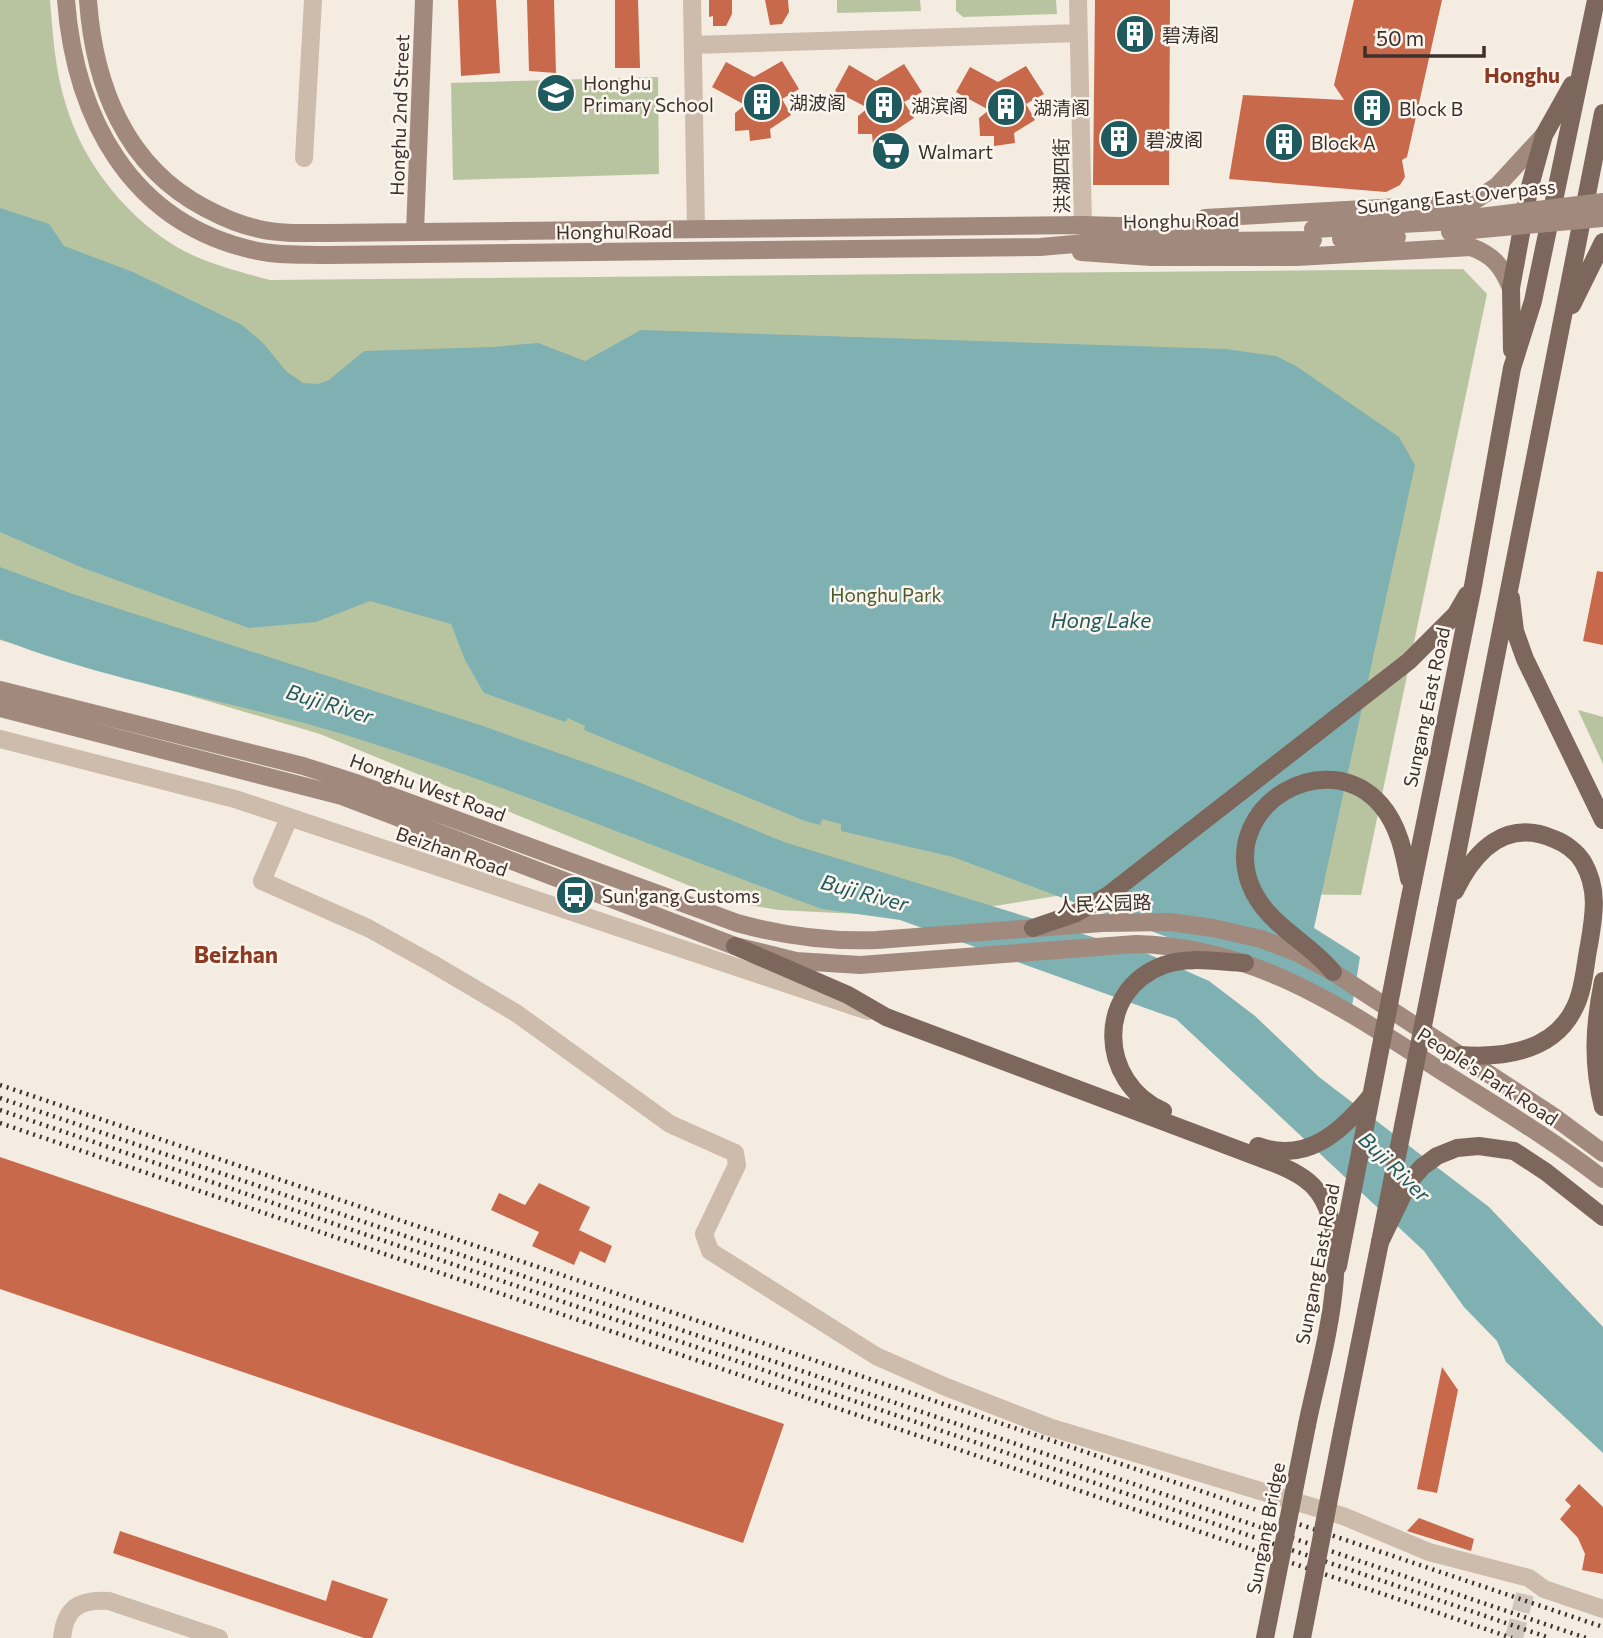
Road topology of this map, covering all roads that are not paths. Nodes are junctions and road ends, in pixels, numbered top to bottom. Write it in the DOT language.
graph roads {
  1 [pos="66,0"];
  2 [pos="88,0"];
  3 [pos="313,0"];
  4 [pos="424,0"];
  5 [pos="692,0"];
  6 [pos="1077,0"];
  7 [pos="1596,0"];
  8 [pos="1079,33"];
  9 [pos="693,45"];
  10 [pos="1583,66"];
  11 [pos="1603,113"];
  12 [pos="1544,135"];
  13 [pos="304,158"];
  14 [pos="1603,202"];
  15 [pos="1471,204"];
  16 [pos="1603,218"];
  17 [pos="1083,225"];
  18 [pos="696,229"];
  19 [pos="415,232"];
  20 [pos="1313,235"];
  21 [pos="1603,242"];
  22 [pos="1040,247"];
  23 [pos="1471,247"];
  24 [pos="1598,256"];
  25 [pos="1511,288"];
  26 [pos="1562,324"];
  27 [pos="1512,368"];
  28 [pos="1509,582"];
  29 [pos="1473,586"];
  30 [pos="0,690"];
  31 [pos="0,708"];
  32 [pos="0,739"];
  33 [pos="289,818"];
  34 [pos="1603,820"];
  35 [pos="1410,896"];
  36 [pos="1446,910"];
  37 [pos="1033,928"];
  38 [pos="836,941"];
  39 [pos="735,946"];
  40 [pos="1245,962"];
  41 [pos="1333,972"];
  42 [pos="1603,981"];
  43 [pos="1361,990"];
  44 [pos="886,1017"];
  45 [pos="1460,1055"];
  46 [pos="1370,1097"];
  47 [pos="1603,1107"];
  48 [pos="1202,1131"];
  49 [pos="1603,1153"];
  50 [pos="1603,1179"];
  51 [pos="1603,1217"];
  52 [pos="1380,1242"];
  53 [pos="1338,1266"];
  54 [pos="1307,1425"];
  55 [pos="1603,1609"];
  56 [pos="62,1638"];
  57 [pos="219,1638"];
  58 [pos="1265,1638"];
  59 [pos="1302,1638"];
  1 -- 22 [label="street, Honghu Road"];
  2 -- 19 [label="street, Honghu Road"];
  3 -- 13 [label="street"];
  4 -- 19 [label="street, Honghu 2nd Street"];
  5 -- 9 [label="street"];
  6 -- 8 [label="street, 洪湖四街"];
  7 -- 10 [label="main road, Sungang East Road"];
  8 -- 9 [label="street"];
  8 -- 17 [label="street, 洪湖四街"];
  9 -- 18 [label="street"];
  10 -- 12 [label="main road"];
  10 -- 27 [label="main road, Sungang East Road"];
  11 -- 26 [label="main road"];
  12 -- 15 [label="street"];
  12 -- 25 [label="main road"];
  14 -- 20 [label="street, Sungang East Overpass, bridge"];
  15 -- 17 [label="street"];
  15 -- 23 [label="street"];
  16 -- 20 [label="street, Sungang East Overpass, bridge"];
  17 -- 18 [label="street, Honghu Road"];
  17 -- 20 [label="street, Honghu Road"];
  18 -- 19 [label="street, Honghu Road"];
  20 -- 22 [label="street, Honghu Road"];
  21 -- 24 [label="main road"];
  22 -- 23 [label="street"];
  23 -- 25 [label="street"];
  24 -- 26 [label="main road"];
  25 -- 27 [label="main road"];
  26 -- 28 [label="main road"];
  27 -- 29 [label="main road, Sungang East Road"];
  28 -- 34 [label="main road"];
  28 -- 36 [label="main road"];
  29 -- 35 [label="main road, Sungang East Road"];
  29 -- 37 [label="main road"];
  30 -- 38 [label="street, Honghu West Road"];
  31 -- 39 [label="street, Honghu West Road"];
  32 -- 33 [label="street, Beizhan Road"];
  33 -- 44 [label="street, Beizhan Road"];
  33 -- 55 [label="street"];
  35 -- 41 [label="main road"];
  35 -- 46 [label="main road, Sungang East Road, bridge"];
  36 -- 45 [label="main road"];
  36 -- 52 [label="main road, bridge"];
  37 -- 38 [label="street, 人民公园路"];
  37 -- 41 [label="street, 人民公园路"];
  39 -- 40 [label="street, Honghu West Road"];
  39 -- 44 [label="main road"];
  40 -- 48 [label="main road"];
  40 -- 50 [label="street, People's Park Road"];
  41 -- 43 [label="street, 人民公园路"];
  42 -- 47 [label="main road"];
  43 -- 45 [label="street, People's Park Road"];
  44 -- 48 [label="main road"];
  45 -- 49 [label="street, People's Park Road"];
  46 -- 48 [label="main road"];
  46 -- 53 [label="main road, Sungang East Road, bridge"];
  48 -- 53 [label="main road, bridge"];
  51 -- 52 [label="main road, bridge"];
  52 -- 59 [label="main road, bridge"];
  53 -- 54 [label="main road, Sungang East Road"];
  54 -- 58 [label="main road, Sungang Bridge, bridge"];
  56 -- 57 [label="street"];
}
